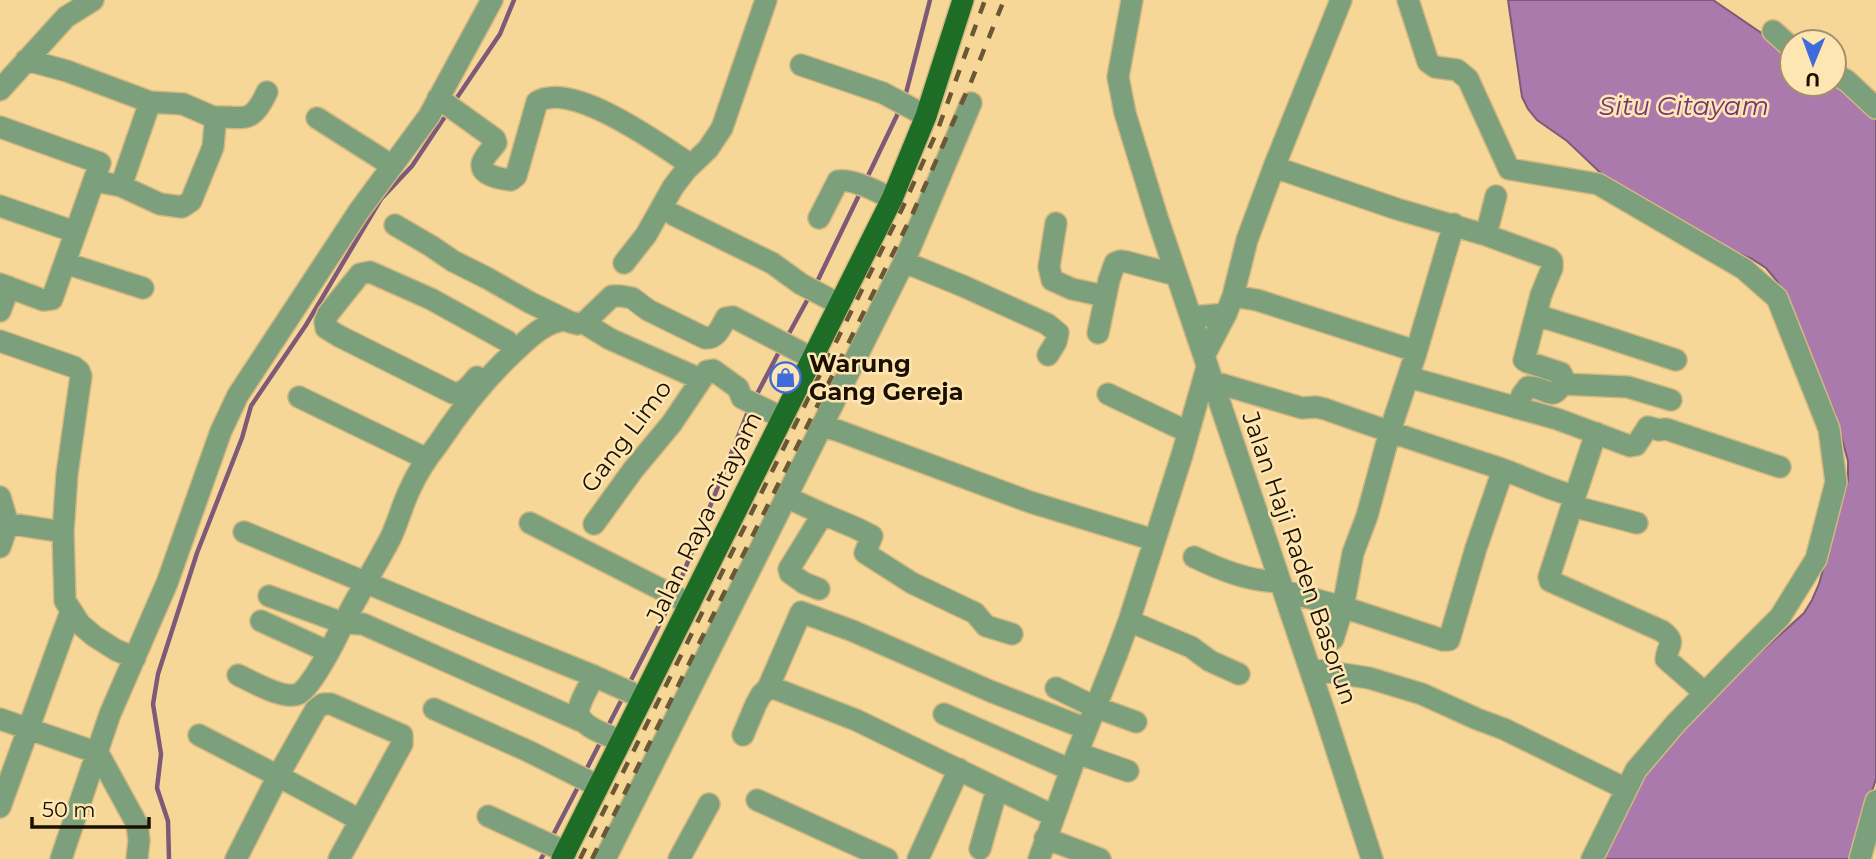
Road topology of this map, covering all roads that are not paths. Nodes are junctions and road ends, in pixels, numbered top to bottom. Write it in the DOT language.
graph roads {
  1 [pos="93,0"];
  2 [pos="492,0"];
  3 [pos="766,0"];
  4 [pos="963,0"];
  5 [pos="1132,0"];
  6 [pos="1341,0"];
  7 [pos="1408,0"];
  8 [pos="1773,31"];
  9 [pos="1778,35"];
  10 [pos="26,60"];
  11 [pos="801,65"];
  12 [pos="1848,82"];
  13 [pos="0,90"];
  14 [pos="267,92"];
  15 [pos="150,102"];
  16 [pos="971,103"];
  17 [pos="447,104"];
  18 [pos="1876,108"];
  19 [pos="919,113"];
  20 [pos="213,117"];
  21 [pos="317,118"];
  22 [pos="0,127"];
  23 [pos="691,165"];
  24 [pos="391,166"];
  25 [pos="1273,166"];
  26 [pos="97,172"];
  27 [pos="124,178"];
  28 [pos="882,195"];
  29 [pos="1496,196"];
  30 [pos="0,206"];
  31 [pos="674,215"];
  32 [pos="819,218"];
  33 [pos="1056,223"];
  34 [pos="1454,224"];
  35 [pos="395,225"];
  36 [pos="75,232"];
  37 [pos="1486,235"];
  38 [pos="904,262"];
  39 [pos="65,263"];
  40 [pos="624,263"];
  41 [pos="1177,275"];
  42 [pos="4,286"];
  43 [pos="142,288"];
  44 [pos="1105,296"];
  45 [pos="834,301"];
  46 [pos="1229,305"];
  47 [pos="0,311"];
  48 [pos="1535,316"];
  49 [pos="1191,317"];
  50 [pos="566,318"];
  51 [pos="1098,333"];
  52 [pos="0,341"];
  53 [pos="507,341"];
  54 [pos="805,354"];
  55 [pos="1048,355"];
  56 [pos="1415,356"];
  57 [pos="1675,360"];
  58 [pos="1208,368"];
  59 [pos="1408,377"];
  60 [pos="700,379"];
  61 [pos="1563,384"];
  62 [pos="1108,394"];
  63 [pos="299,397"];
  64 [pos="1671,400"];
  65 [pos="1517,408"];
  66 [pos="783,418"];
  67 [pos="822,426"];
  68 [pos="1390,431"];
  69 [pos="1188,432"];
  70 [pos="1596,433"];
  71 [pos="427,459"];
  72 [pos="1780,467"];
  73 [pos="1503,470"];
  74 [pos="0,497"];
  75 [pos="786,497"];
  76 [pos="1574,501"];
  77 [pos="823,514"];
  78 [pos="4,523"];
  79 [pos="530,523"];
  80 [pos="1637,523"];
  81 [pos="594,524"];
  82 [pos="63,531"];
  83 [pos="244,532"];
  84 [pos="1154,540"];
  85 [pos="0,547"];
  86 [pos="1194,557"];
  87 [pos="367,582"];
  88 [pos="1282,587"];
  89 [pos="818,589"];
  90 [pos="269,596"];
  91 [pos="683,601"];
  92 [pos="1343,607"];
  93 [pos="71,611"];
  94 [pos="261,621"];
  95 [pos="1129,621"];
  96 [pos="344,623"];
  97 [pos="1012,635"];
  98 [pos="1333,639"];
  99 [pos="329,652"];
  100 [pos="135,658"];
  101 [pos="1310,669"];
  102 [pos="1239,674"];
  103 [pos="238,675"];
  104 [pos="599,678"];
  105 [pos="768,688"];
  106 [pos="1056,688"];
  107 [pos="1705,693"];
  108 [pos="637,696"];
  109 [pos="1096,707"];
  110 [pos="434,709"];
  111 [pos="944,714"];
  112 [pos="0,719"];
  113 [pos="1136,722"];
  114 [pos="588,724"];
  115 [pos="28,729"];
  116 [pos="1087,729"];
  117 [pos="199,735"];
  118 [pos="743,735"];
  119 [pos="618,739"];
  120 [pos="97,753"];
  121 [pos="1074,762"];
  122 [pos="959,769"];
  123 [pos="1128,771"];
  124 [pos="278,776"];
  125 [pos="591,782"];
  126 [pos="997,789"];
  127 [pos="1626,789"];
  128 [pos="757,800"];
  129 [pos="1876,801"];
  130 [pos="709,804"];
  131 [pos="0,807"];
  132 [pos="488,816"];
  133 [pos="1054,816"];
  134 [pos="360,820"];
  135 [pos="1045,838"];
  136 [pos="554,849"];
  137 [pos="980,849"];
  138 [pos="848,851"];
  139 [pos="61,859"];
  140 [pos="137,859"];
  141 [pos="236,859"];
  142 [pos="339,859"];
  143 [pos="606,859"];
  144 [pos="679,859"];
  145 [pos="887,859"];
  146 [pos="918,859"];
  147 [pos="1039,859"];
  148 [pos="1100,859"];
  149 [pos="1372,859"];
  150 [pos="1592,859"];
  151 [pos="1860,859"];
  1 -- 10 [label="street"];
  2 -- 17 [label="street"];
  3 -- 23 [label="street"];
  4 -- 19 [label="main road, Jalan Raya Citayam"];
  5 -- 41 [label="street, Jalan Haji Raden Basorun"];
  6 -- 25 [label="street"];
  7 -- 107 [label="street"];
  8 -- 9 [label="street"];
  10 -- 13 [label="street"];
  10 -- 15 [label="street"];
  11 -- 19 [label="street"];
  12 -- 18 [label="street"];
  14 -- 20 [label="street"];
  15 -- 20 [label="street"];
  15 -- 27 [label="street"];
  16 -- 38 [label="street"];
  17 -- 23 [label="street"];
  17 -- 24 [label="street"];
  19 -- 28 [label="main road, Jalan Raya Citayam"];
  20 -- 27 [label="street"];
  21 -- 24 [label="street"];
  22 -- 26 [label="street"];
  23 -- 40 [label="street"];
  24 -- 100 [label="street"];
  25 -- 34 [label="street"];
  25 -- 46 [label="street"];
  26 -- 27 [label="street"];
  26 -- 36 [label="street"];
  28 -- 32 [label="street"];
  28 -- 45 [label="main road, Jalan Raya Citayam"];
  29 -- 37 [label="street"];
  30 -- 36 [label="street"];
  31 -- 45 [label="street"];
  33 -- 44 [label="street"];
  34 -- 37 [label="street"];
  34 -- 56 [label="street"];
  35 -- 50 [label="street"];
  36 -- 39 [label="street"];
  37 -- 48 [label="street"];
  38 -- 55 [label="street"];
  38 -- 67 [label="street"];
  39 -- 42 [label="street"];
  39 -- 43 [label="street"];
  41 -- 44 [label="street"];
  41 -- 49 [label="street, Jalan Haji Raden Basorun"];
  42 -- 47 [label="street"];
  44 -- 51 [label="street"];
  45 -- 54 [label="main road, Jalan Raya Citayam"];
  46 -- 49 [label="street"];
  46 -- 56 [label="street"];
  46 -- 58 [label="street"];
  48 -- 57 [label="street"];
  48 -- 61 [label="street"];
  49 -- 58 [label="street, Jalan Haji Raden Basorun"];
  50 -- 53 [label="street"];
  50 -- 54 [label="street"];
  50 -- 60 [label="street"];
  50 -- 71 [label="street"];
  52 -- 82 [label="street"];
  53 -- 53 [label="street"];
  54 -- 66 [label="main road, Jalan Raya Citayam"];
  56 -- 59 [label="street"];
  58 -- 68 [label="street"];
  58 -- 69 [label="street"];
  58 -- 88 [label="street, Jalan Haji Raden Basorun"];
  59 -- 65 [label="street"];
  59 -- 68 [label="street"];
  60 -- 66 [label="street"];
  60 -- 81 [label="street, Gang Limo"];
  61 -- 64 [label="street"];
  61 -- 65 [label="street"];
  62 -- 69 [label="street"];
  63 -- 71 [label="street"];
  65 -- 70 [label="street"];
  66 -- 91 [label="main road, Jalan Raya Citayam"];
  67 -- 75 [label="street"];
  67 -- 84 [label="street"];
  68 -- 73 [label="street"];
  68 -- 92 [label="street"];
  69 -- 84 [label="street"];
  70 -- 72 [label="street"];
  70 -- 76 [label="street"];
  71 -- 87 [label="street"];
  73 -- 76 [label="street"];
  73 -- 92 [label="street"];
  74 -- 78 [label="street"];
  75 -- 77 [label="street"];
  75 -- 143 [label="street"];
  76 -- 80 [label="street"];
  76 -- 107 [label="street"];
  77 -- 89 [label="street"];
  77 -- 97 [label="street"];
  78 -- 82 [label="street"];
  78 -- 85 [label="street"];
  79 -- 91 [label="street"];
  82 -- 93 [label="street"];
  83 -- 87 [label="street"];
  84 -- 95 [label="street"];
  86 -- 88 [label="street"];
  87 -- 96 [label="street"];
  87 -- 104 [label="street"];
  88 -- 92 [label="street"];
  88 -- 101 [label="street, Jalan Haji Raden Basorun"];
  90 -- 96 [label="street"];
  91 -- 108 [label="main road, Jalan Raya Citayam"];
  92 -- 98 [label="street"];
  93 -- 100 [label="street"];
  93 -- 115 [label="street"];
  94 -- 99 [label="street"];
  95 -- 102 [label="street"];
  95 -- 109 [label="street"];
  96 -- 99 [label="street"];
  96 -- 114 [label="street"];
  99 -- 103 [label="street"];
  100 -- 120 [label="street"];
  101 -- 127 [label="street"];
  101 -- 149 [label="street, Jalan Haji Raden Basorun"];
  104 -- 108 [label="street"];
  104 -- 114 [label="street"];
  105 -- 116 [label="street"];
  105 -- 118 [label="street"];
  105 -- 122 [label="street"];
  106 -- 109 [label="street"];
  107 -- 127 [label="street"];
  108 -- 119 [label="main road, Jalan Raya Citayam"];
  109 -- 113 [label="street"];
  109 -- 116 [label="street"];
  110 -- 125 [label="street"];
  111 -- 121 [label="street"];
  112 -- 115 [label="street"];
  114 -- 119 [label="street"];
  115 -- 120 [label="street"];
  115 -- 131 [label="street"];
  116 -- 121 [label="street"];
  117 -- 124 [label="street"];
  119 -- 125 [label="main road, Jalan Raya Citayam"];
  120 -- 139 [label="street"];
  120 -- 140 [label="street"];
  121 -- 123 [label="street"];
  121 -- 133 [label="street"];
  122 -- 126 [label="street"];
  122 -- 146 [label="street"];
  124 -- 134 [label="street"];
  124 -- 134 [label="street"];
  124 -- 141 [label="street"];
  125 -- 136 [label="main road, Jalan Raya Citayam"];
  126 -- 133 [label="street"];
  126 -- 137 [label="street"];
  127 -- 150 [label="street"];
  128 -- 138 [label="street"];
  129 -- 151 [label="street"];
  130 -- 144 [label="street"];
  132 -- 136 [label="street"];
  133 -- 135 [label="street"];
  134 -- 142 [label="street"];
  135 -- 147 [label="street"];
  135 -- 148 [label="street"];
  138 -- 145 [label="street"];
}
